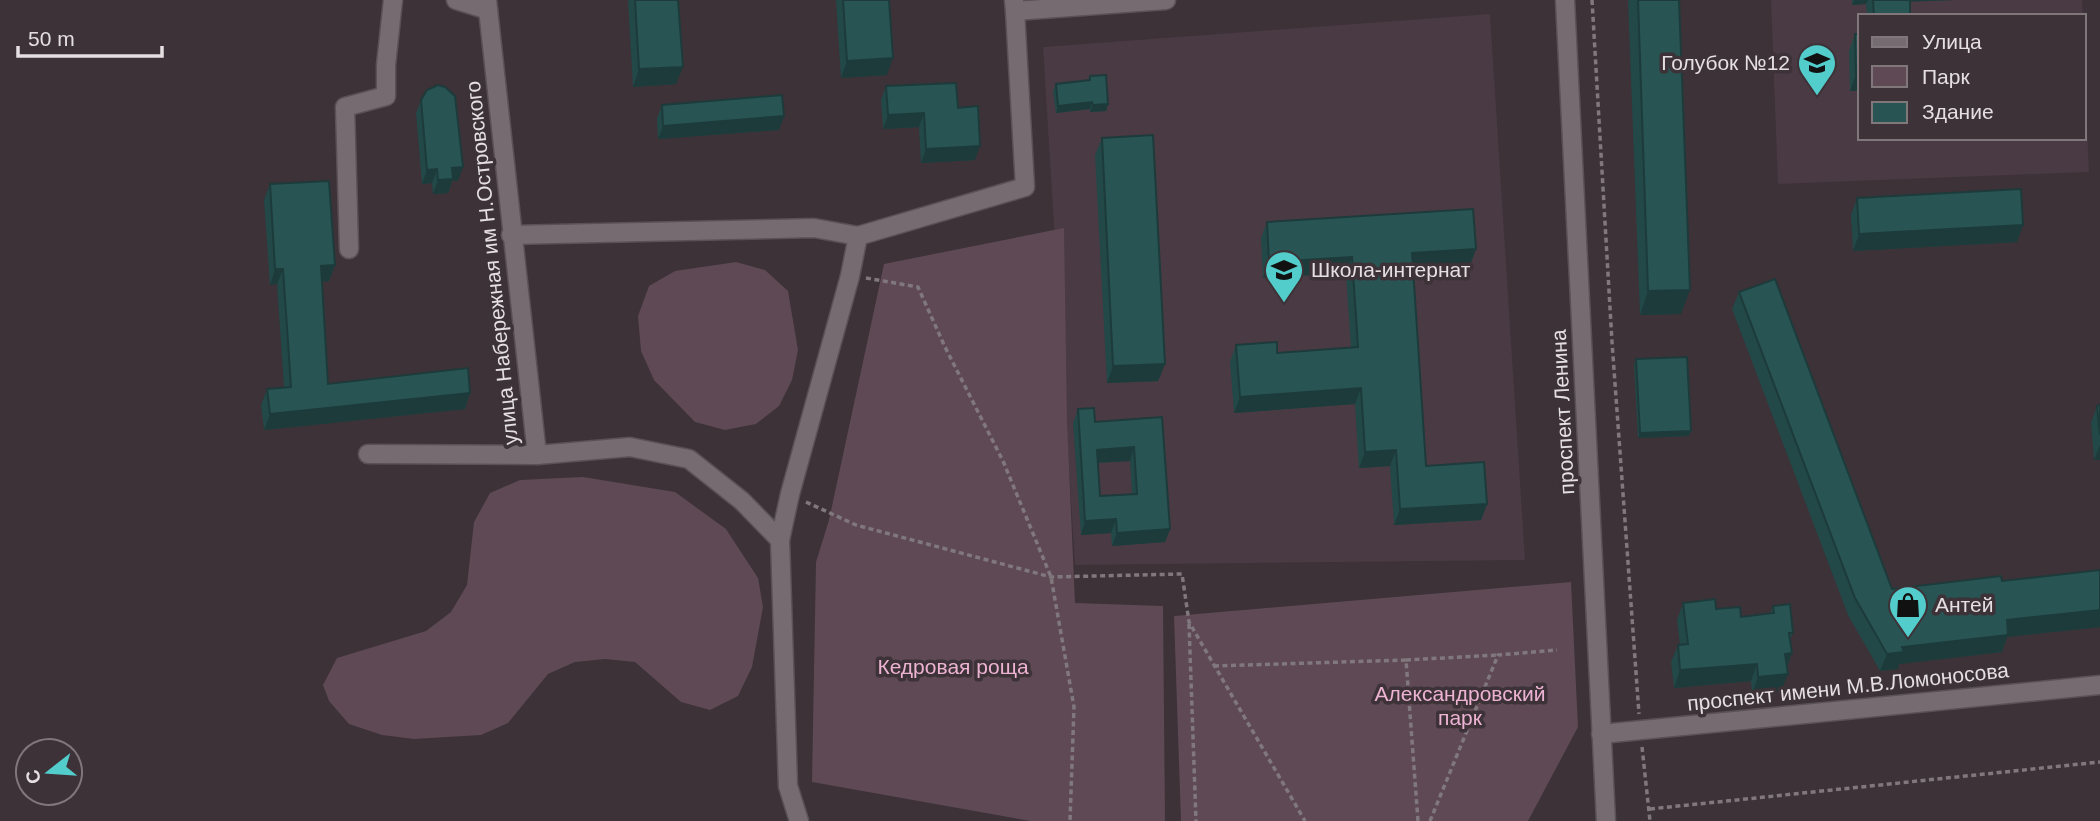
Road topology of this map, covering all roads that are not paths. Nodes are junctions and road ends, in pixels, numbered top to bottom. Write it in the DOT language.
graph roads {
  1 [pos="393,0"];
  2 [pos="456,0"];
  3 [pos="1166,0"];
  4 [pos="1565,0"];
  5 [pos="487,5"];
  6 [pos="1015,6"];
  7 [pos="511,235"];
  8 [pos="858,236"];
  9 [pos="349,249"];
  10 [pos="368,454"];
  11 [pos="537,455"];
  12 [pos="780,540"];
  13 [pos="2100,685"];
  14 [pos="1601,734"];
  15 [pos="799,821"];
  16 [pos="1606,821"];
  1 -- 9 [label="street"];
  2 -- 5 [label="street"];
  3 -- 6 [label="street"];
  4 -- 14 [label="street, проспект Ленина"];
  5 -- 7 [label="street, улица Набережная им Н.Островского"];
  6 -- 8 [label="street"];
  7 -- 8 [label="street"];
  7 -- 11 [label="street, улица Набережная им Н.Островского"];
  8 -- 12 [label="street"];
  10 -- 11 [label="street"];
  11 -- 12 [label="street, улица Набережная им Н.Островского"];
  12 -- 15 [label="street"];
  13 -- 14 [label="street, проспект имени М.В.Ломоносова"];
  14 -- 16 [label="street, проспект Ленина"];
}
